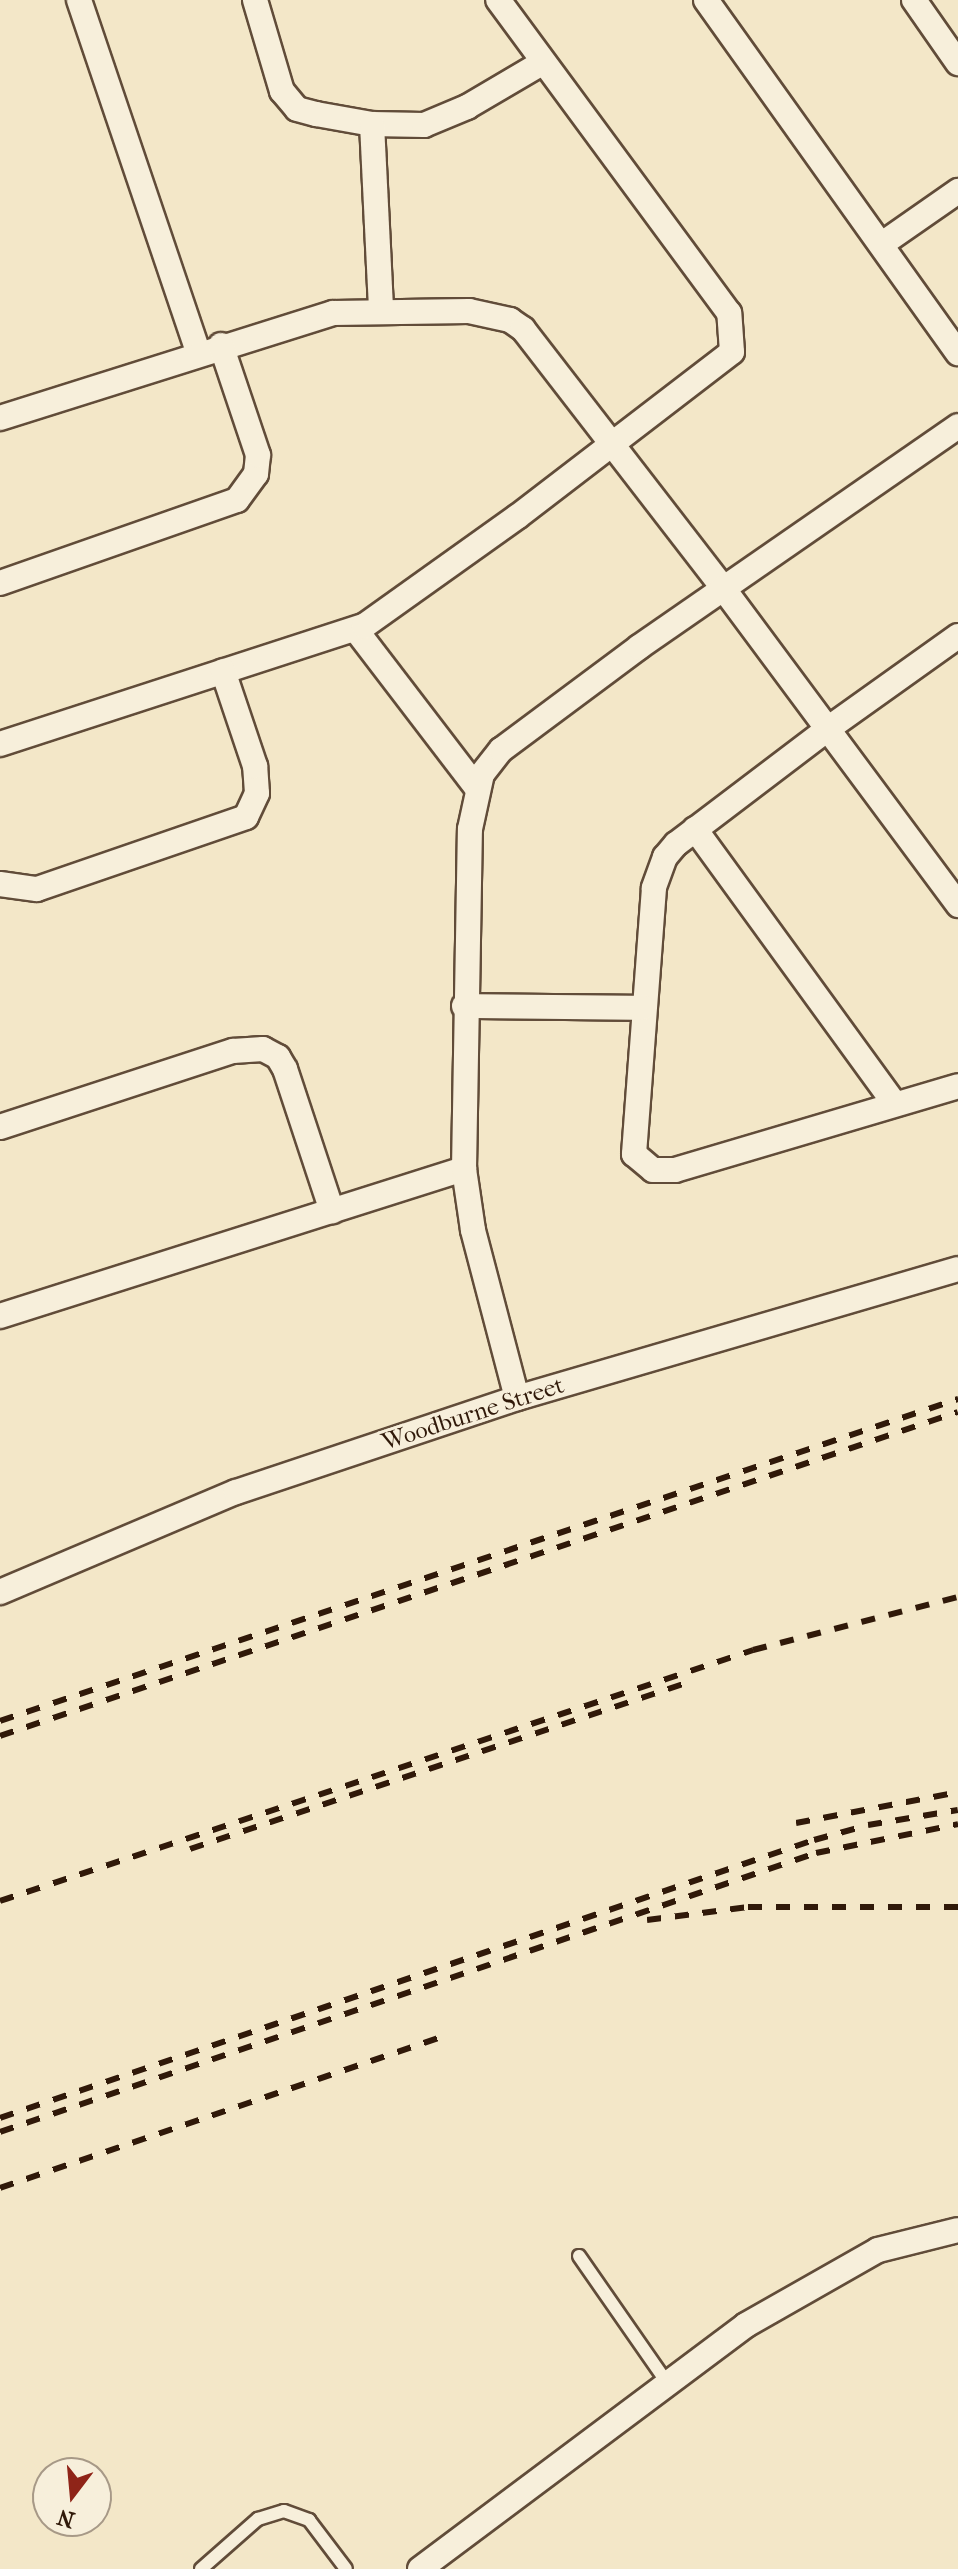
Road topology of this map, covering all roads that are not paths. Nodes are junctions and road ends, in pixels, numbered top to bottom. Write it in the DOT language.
graph roads {
  1 [pos="79,0"];
  2 [pos="255,0"];
  3 [pos="498,0"];
  4 [pos="706,0"];
  5 [pos="914,0"];
  6 [pos="542,63"];
  7 [pos="958,63"];
  8 [pos="372,124"];
  9 [pos="958,191"];
  10 [pos="882,244"];
  11 [pos="381,310"];
  12 [pos="221,345"];
  13 [pos="198,352"];
  14 [pos="958,353"];
  15 [pos="0,418"];
  16 [pos="958,426"];
  17 [pos="610,443"];
  18 [pos="0,583"];
  19 [pos="723,588"];
  20 [pos="356,630"];
  21 [pos="958,636"];
  22 [pos="223,671"];
  23 [pos="829,728"];
  24 [pos="0,744"];
  25 [pos="476,787"];
  26 [pos="695,829"];
  27 [pos="0,884"];
  28 [pos="958,905"];
  29 [pos="464,1006"];
  30 [pos="643,1008"];
  31 [pos="958,1086"];
  32 [pos="895,1104"];
  33 [pos="0,1127"];
  34 [pos="464,1169"];
  35 [pos="332,1211"];
  36 [pos="958,1269"];
  37 [pos="0,1316"];
  38 [pos="517,1398"];
  39 [pos="0,1592"];
  40 [pos="958,2230"];
  41 [pos="579,2256"];
  42 [pos="668,2384"];
  43 [pos="201,2569"];
  44 [pos="346,2569"];
  45 [pos="420,2569"];
  1 -- 13 [label="street"];
  2 -- 8 [label="street"];
  3 -- 6 [label="street"];
  4 -- 10 [label="street"];
  5 -- 7 [label="street"];
  6 -- 8 [label="street"];
  6 -- 17 [label="street"];
  8 -- 11 [label="street"];
  9 -- 10 [label="street"];
  10 -- 14 [label="street"];
  11 -- 12 [label="street"];
  11 -- 17 [label="street"];
  12 -- 13 [label="street"];
  12 -- 18 [label="street"];
  13 -- 15 [label="street"];
  16 -- 19 [label="street"];
  17 -- 19 [label="street"];
  17 -- 20 [label="street"];
  19 -- 23 [label="street"];
  19 -- 25 [label="street"];
  20 -- 22 [label="street"];
  20 -- 25 [label="street"];
  21 -- 23 [label="street"];
  22 -- 24 [label="street"];
  22 -- 27 [label="street"];
  23 -- 26 [label="street"];
  23 -- 28 [label="street"];
  25 -- 29 [label="street"];
  26 -- 30 [label="street"];
  26 -- 32 [label="street"];
  29 -- 30 [label="street"];
  29 -- 34 [label="street"];
  30 -- 32 [label="street"];
  31 -- 32 [label="street"];
  33 -- 35 [label="street"];
  34 -- 35 [label="street"];
  34 -- 38 [label="street"];
  35 -- 37 [label="street"];
  36 -- 38 [label="street, Woodburne Street"];
  38 -- 39 [label="street, Woodburne Street"];
  40 -- 42 [label="street"];
  41 -- 42 [label="lane"];
  42 -- 45 [label="street"];
  43 -- 44 [label="lane"];
}
